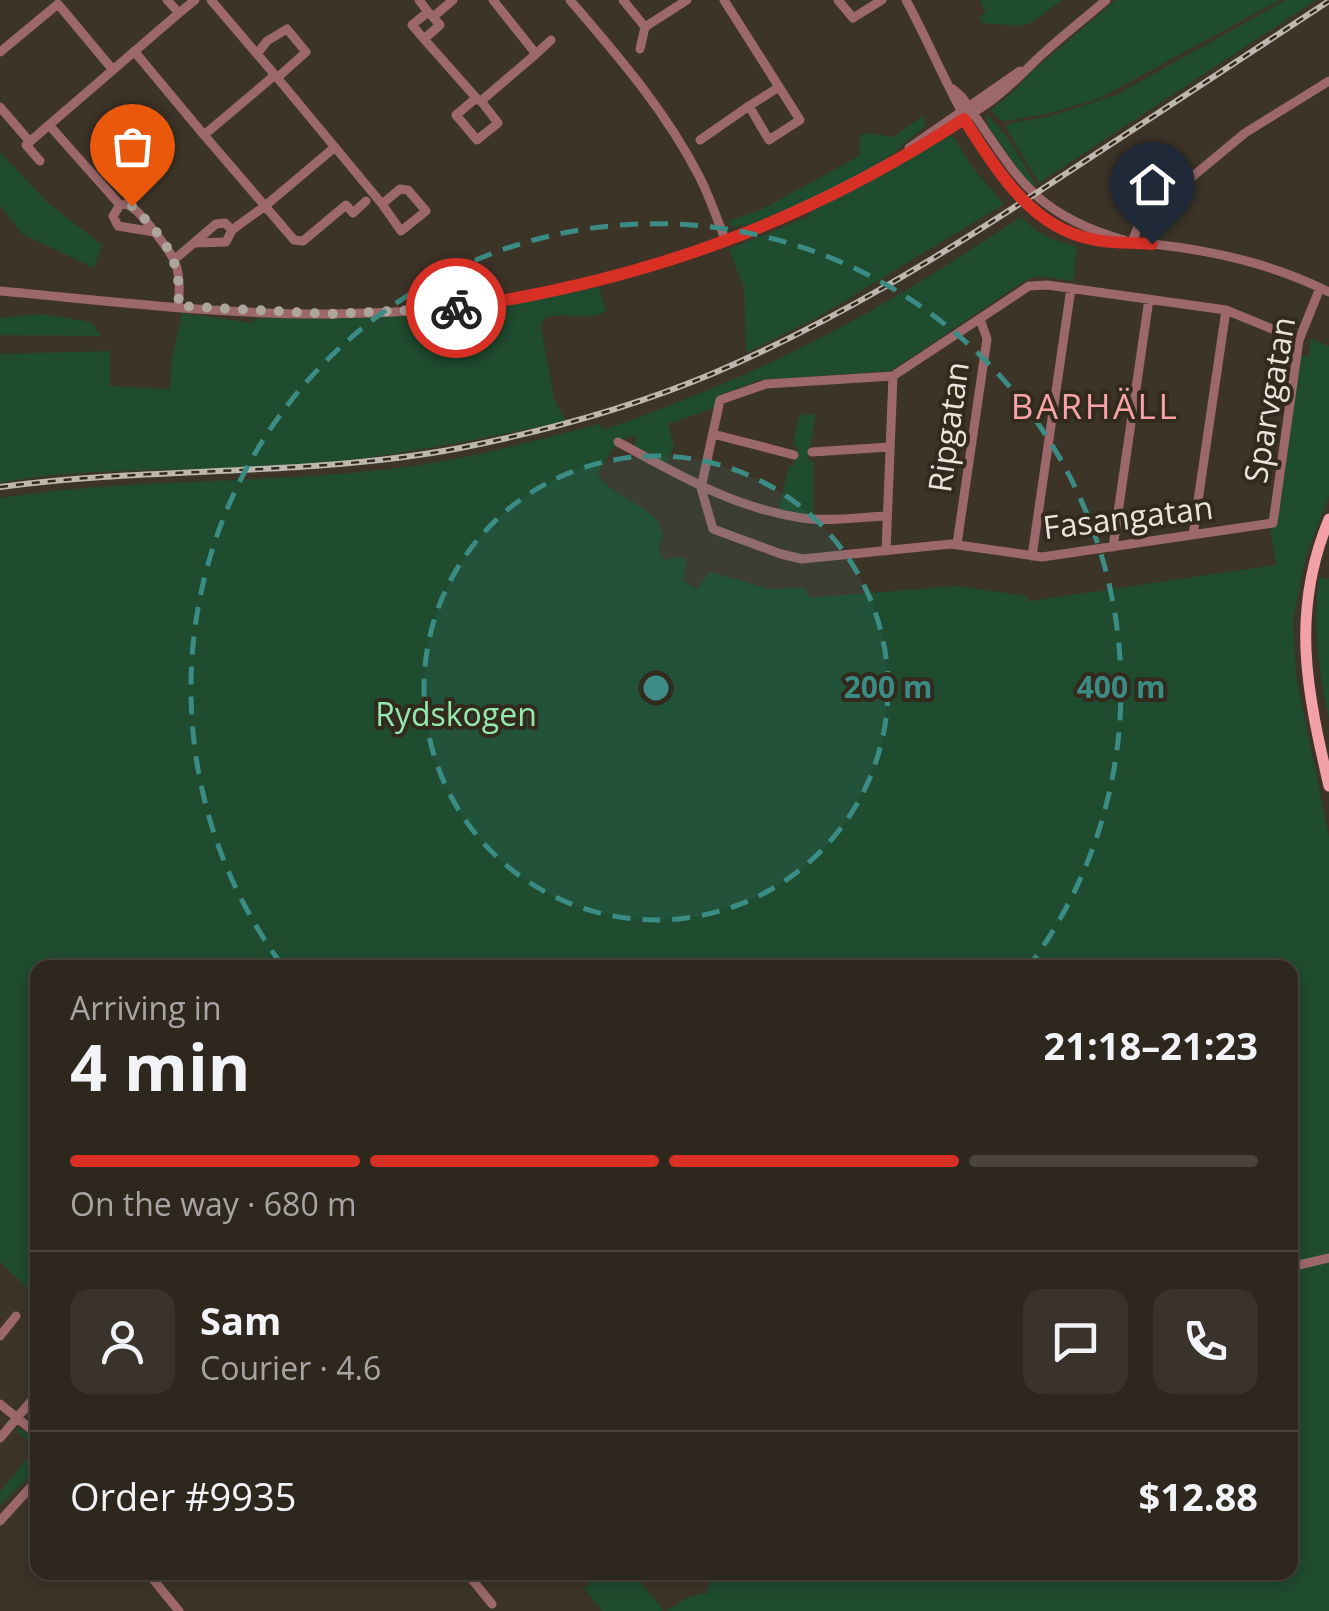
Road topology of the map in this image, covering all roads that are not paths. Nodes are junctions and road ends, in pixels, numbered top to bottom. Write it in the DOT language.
graph roads {
  1 [pos="168,0"];
  2 [pos="195,0"];
  3 [pos="211,0"];
  4 [pos="418,0"];
  5 [pos="453,0"];
  6 [pos="493,0"];
  7 [pos="570,0"];
  8 [pos="623,0"];
  9 [pos="687,0"];
  10 [pos="724,0"];
  11 [pos="838,0"];
  12 [pos="882,0"];
  13 [pos="906,0"];
  14 [pos="1106,0"];
  15 [pos="179,13"];
  16 [pos="431,14"];
  17 [pos="644,27"];
  18 [pos="424,39"];
  19 [pos="551,40"];
  20 [pos="640,49"];
  21 [pos="134,51"];
  22 [pos="0,52"];
  23 [pos="257,54"];
  24 [pos="536,54"];
  25 [pos="113,70"];
  26 [pos="276,76"];
  27 [pos="1329,80"];
  28 [pos="779,86"];
  29 [pos="478,100"];
  30 [pos="749,106"];
  31 [pos="0,107"];
  32 [pos="966,112"];
  33 [pos="49,125"];
  34 [pos="204,135"];
  35 [pos="700,140"];
  36 [pos="30,142"];
  37 [pos="335,147"];
  38 [pos="40,162"];
  39 [pos="366,201"];
  40 [pos="382,204"];
  41 [pos="120,205"];
  42 [pos="265,206"];
  43 [pos="232,230"];
  44 [pos="154,232"];
  45 [pos="194,242"];
  46 [pos="726,242"];
  47 [pos="1132,242"];
  48 [pos="175,259"];
  49 [pos="1071,288"];
  50 [pos="1325,290"];
  51 [pos="0,291"];
  52 [pos="1149,299"];
  53 [pos="178,306"];
  54 [pos="1226,310"];
  55 [pos="980,318"];
  56 [pos="1300,340"];
  57 [pos="893,376"];
  58 [pos="712,434"];
  59 [pos="618,442"];
  60 [pos="890,447"];
  61 [pos="812,452"];
  62 [pos="794,455"];
  63 [pos="701,488"];
  64 [pos="887,516"];
  65 [pos="1329,519"];
  66 [pos="1273,523"];
  67 [pos="1193,535"];
  68 [pos="957,544"];
  69 [pos="1113,547"];
  70 [pos="886,552"];
  71 [pos="1032,556"];
  72 [pos="1329,786"];
  73 [pos="1329,1258"];
  74 [pos="1299,1266"];
  75 [pos="16,1316"];
  76 [pos="0,1336"];
  77 [pos="30,1403"];
  78 [pos="0,1404"];
  79 [pos="17,1418"];
  80 [pos="30,1429"];
  81 [pos="0,1438"];
  82 [pos="30,1488"];
  83 [pos="0,1520"];
  84 [pos="154,1580"];
  85 [pos="472,1580"];
  86 [pos="492,1604"];
  87 [pos="179,1611"];
  1 -- 15 [label="street"];
  2 -- 15 [label="street"];
  3 -- 23 [label="street"];
  4 -- 16 [label="street"];
  5 -- 16 [label="street"];
  6 -- 24 [label="street"];
  7 -- 46 [label="street"];
  8 -- 17 [label="street"];
  9 -- 17 [label="street"];
  10 -- 28 [label="street"];
  11 -- 12 [label="street"];
  13 -- 32 [label="street"];
  14 -- 32 [label="street"];
  15 -- 21 [label="street"];
  16 -- 18 [label="street"];
  16 -- 18 [label="street"];
  17 -- 20 [label="street"];
  18 -- 29 [label="street"];
  19 -- 24 [label="street"];
  21 -- 25 [label="street"];
  21 -- 34 [label="street"];
  22 -- 25 [label="street"];
  23 -- 26 [label="street"];
  23 -- 26 [label="street"];
  24 -- 29 [label="street"];
  25 -- 33 [label="street"];
  26 -- 34 [label="street"];
  26 -- 37 [label="street"];
  27 -- 47 [label="street"];
  28 -- 30 [label="street"];
  28 -- 30 [label="street"];
  29 -- 29 [label="street"];
  30 -- 35 [label="street"];
  31 -- 36 [label="street"];
  32 -- 46 [label="street"];
  32 -- 47 [label="street"];
  33 -- 36 [label="street"];
  33 -- 41 [label="street"];
  34 -- 42 [label="street"];
  36 -- 38 [label="street"];
  37 -- 40 [label="street"];
  37 -- 42 [label="street"];
  39 -- 42 [label="street"];
  40 -- 40 [label="street"];
  41 -- 44 [label="street"];
  41 -- 44 [label="street"];
  42 -- 43 [label="street"];
  43 -- 45 [label="street"];
  43 -- 45 [label="street"];
  44 -- 48 [label="street"];
  45 -- 48 [label="street"];
  46 -- 53 [label="street"];
  47 -- 50 [label="street"];
  48 -- 53 [label="street"];
  49 -- 52 [label="street"];
  49 -- 55 [label="street"];
  49 -- 71 [label="street"];
  50 -- 56 [label="street, Sparvgatan"];
  51 -- 53 [label="street"];
  52 -- 54 [label="street"];
  52 -- 69 [label="street"];
  54 -- 56 [label="street"];
  54 -- 67 [label="street"];
  55 -- 57 [label="street"];
  55 -- 68 [label="street, Ripgatan"];
  56 -- 66 [label="street, Sparvgatan"];
  57 -- 58 [label="street"];
  57 -- 60 [label="street"];
  58 -- 62 [label="street"];
  58 -- 63 [label="street"];
  59 -- 63 [label="street"];
  60 -- 61 [label="street"];
  60 -- 64 [label="street"];
  63 -- 64 [label="street"];
  63 -- 70 [label="street, Fasangatan"];
  64 -- 70 [label="street"];
  65 -- 72 [label="main road"];
  66 -- 67 [label="street, Fasangatan"];
  67 -- 69 [label="street, Fasangatan"];
  68 -- 70 [label="street, Fasangatan"];
  68 -- 71 [label="street, Fasangatan"];
  69 -- 71 [label="street, Fasangatan"];
  73 -- 74 [label="street"];
  75 -- 76 [label="street"];
  77 -- 79 [label="street"];
  78 -- 79 [label="street"];
  79 -- 80 [label="street"];
  79 -- 81 [label="street"];
  82 -- 83 [label="street"];
  84 -- 87 [label="street"];
  85 -- 86 [label="street"];
}
